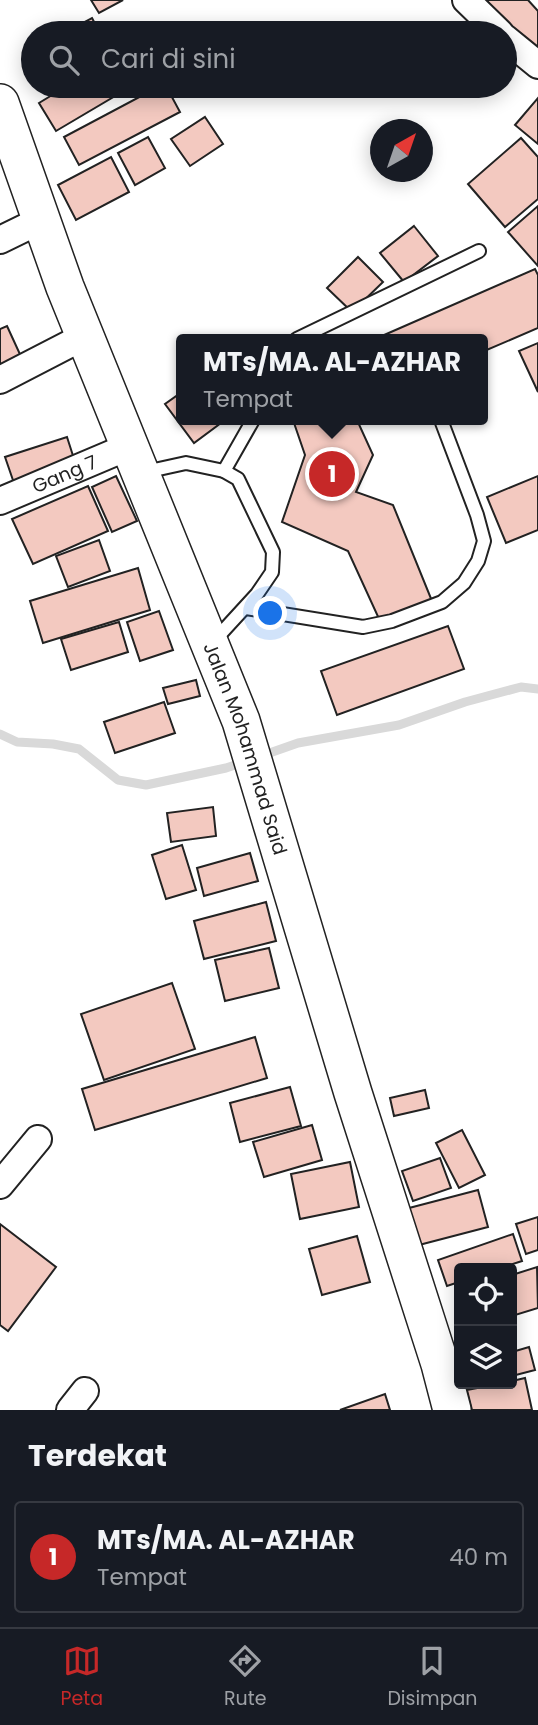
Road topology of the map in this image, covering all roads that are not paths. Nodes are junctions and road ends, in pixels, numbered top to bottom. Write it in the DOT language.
graph roads {
  1 [pos="466,0"];
  2 [pos="488,21"];
  3 [pos="517,47"];
  4 [pos="538,65"];
  5 [pos="0,103"];
  6 [pos="41,220"];
  7 [pos="0,240"];
  8 [pos="479,251"];
  9 [pos="307,334"];
  10 [pos="85,335"];
  11 [pos="0,380"];
  12 [pos="250,425"];
  13 [pos="443,425"];
  14 [pos="136,459"];
  15 [pos="224,471"];
  16 [pos="0,501"];
  17 [pos="246,608"];
  18 [pos="209,646"];
  19 [pos="38,1139"];
  20 [pos="0,1185"];
  21 [pos="452,1410"];
  1 -- 2 [label="street"];
  3 -- 4 [label="street"];
  5 -- 6 [label="street, Jalan Mohammad Said"];
  6 -- 7 [label="street"];
  6 -- 10 [label="street, Jalan Mohammad Said"];
  8 -- 9 [label="lane"];
  10 -- 11 [label="street"];
  10 -- 14 [label="street, Jalan Mohammad Said"];
  12 -- 15 [label="lane"];
  13 -- 17 [label="lane"];
  14 -- 15 [label="lane"];
  14 -- 16 [label="street, Gang 7"];
  14 -- 18 [label="street, Jalan Mohammad Said"];
  15 -- 17 [label="lane"];
  17 -- 18 [label="lane"];
  18 -- 21 [label="street, Jalan Mohammad Said"];
  19 -- 20 [label="street"];
}
